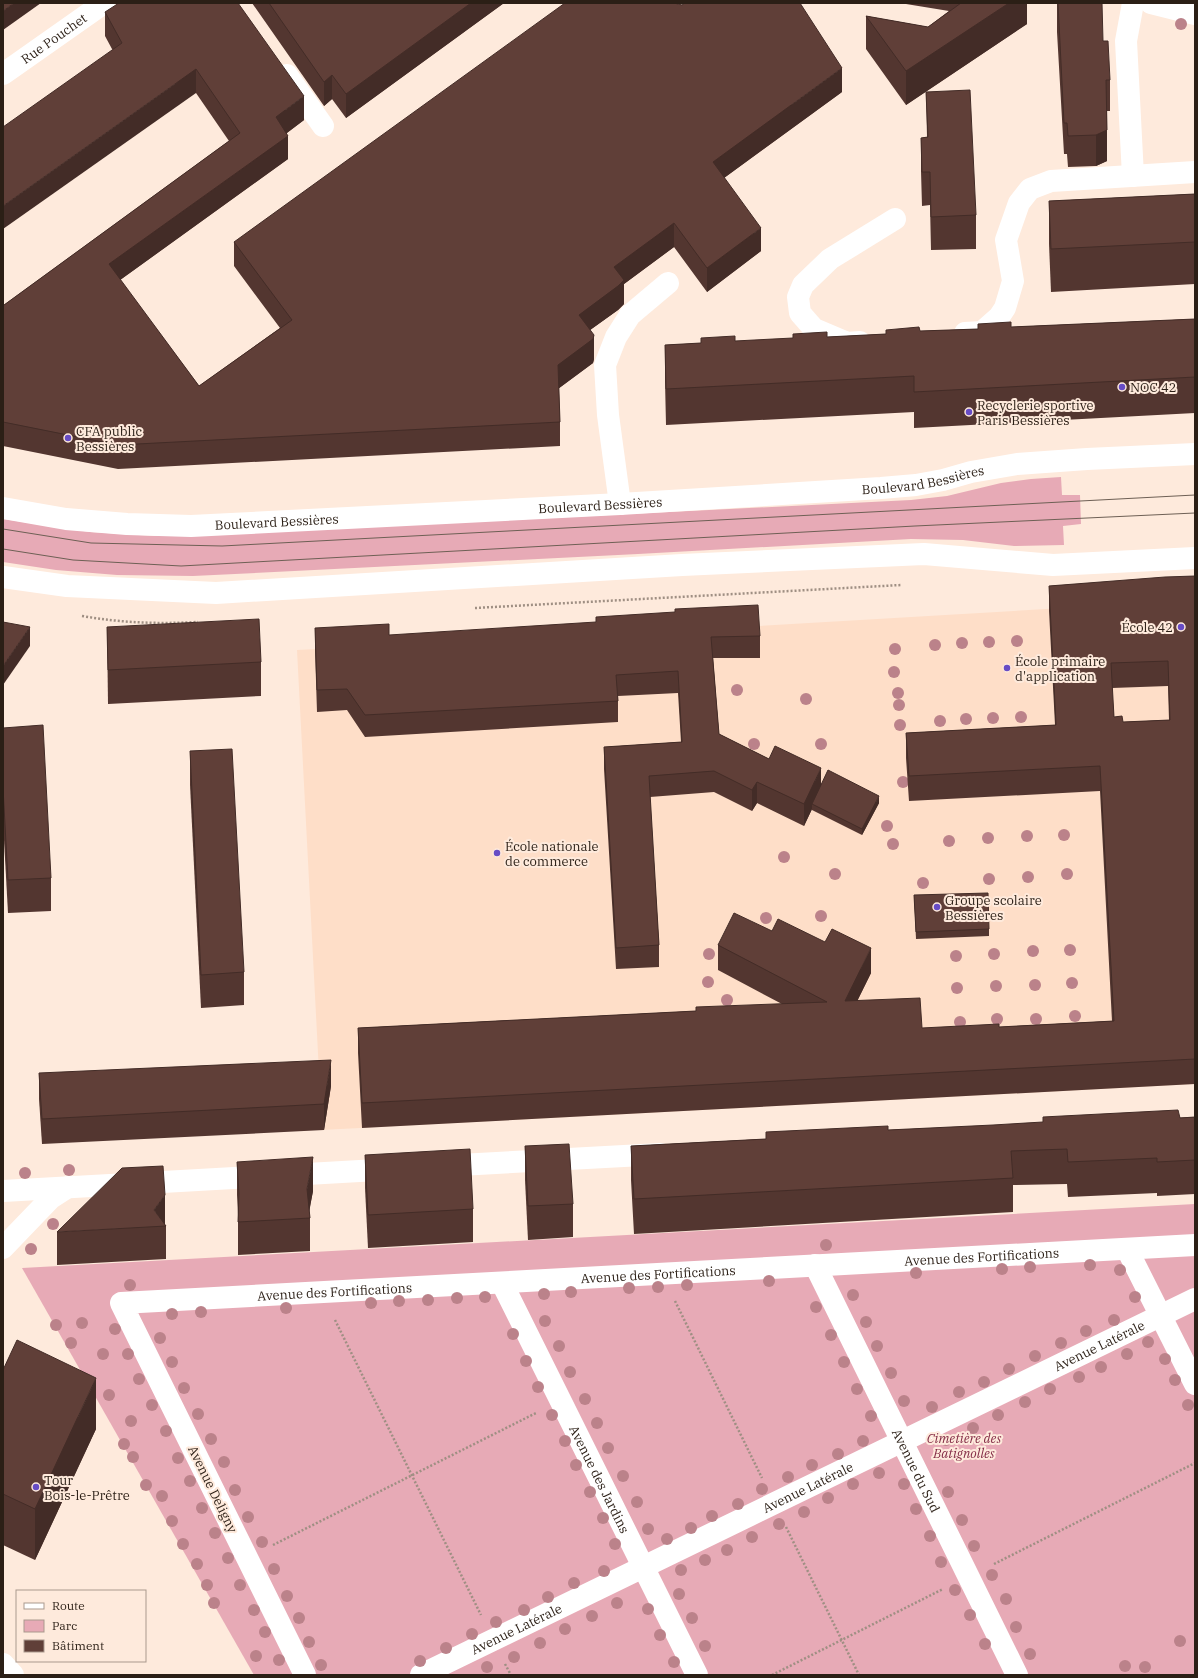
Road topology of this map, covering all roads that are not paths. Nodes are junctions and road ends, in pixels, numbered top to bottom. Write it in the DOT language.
graph roads {
  1 [pos="104,3"];
  2 [pos="1133,3"];
  3 [pos="1151,3"];
  4 [pos="1195,14"];
  5 [pos="278,61"];
  6 [pos="3,74"];
  7 [pos="323,126"];
  8 [pos="1195,172"];
  9 [pos="1133,176"];
  10 [pos="895,219"];
  11 [pos="668,283"];
  12 [pos="942,335"];
  13 [pos="879,340"];
  14 [pos="1195,454"];
  15 [pos="620,504"];
  16 [pos="3,508"];
  17 [pos="1195,558"];
  18 [pos="3,577"];
  19 [pos="679,1153"];
  20 [pos="68,1187"];
  21 [pos="3,1192"];
  22 [pos="1195,1245"];
  23 [pos="3,1248"];
  24 [pos="1127,1249"];
  25 [pos="815,1265"];
  26 [pos="502,1283"];
  27 [pos="1195,1299"];
  28 [pos="120,1303"];
  29 [pos="1162,1315"];
  30 [pos="1195,1384"];
  31 [pos="902,1442"];
  32 [pos="644,1566"];
  33 [pos="3,1664"];
  34 [pos="13,1675"];
  35 [pos="305,1675"];
  36 [pos="421,1675"];
  37 [pos="698,1675"];
  38 [pos="1017,1675"];
  1 -- 6 [label="main road, Rue Pouchet"];
  2 -- 9 [label="main road"];
  3 -- 4 [label="main road"];
  5 -- 7 [label="main road"];
  8 -- 9 [label="main road"];
  9 -- 12 [label="main road"];
  10 -- 13 [label="main road"];
  11 -- 15 [label="main road"];
  14 -- 15 [label="main road, Boulevard Bessières"];
  15 -- 16 [label="main road, Boulevard Bessières"];
  17 -- 18 [label="main road"];
  19 -- 20 [label="main road"];
  20 -- 21 [label="main road"];
  20 -- 23 [label="main road"];
  22 -- 24 [label="main road, Avenue des Fortifications"];
  24 -- 25 [label="main road, Avenue des Fortifications"];
  24 -- 29 [label="main road"];
  25 -- 26 [label="main road, Avenue des Fortifications"];
  25 -- 31 [label="main road, Avenue du Sud"];
  26 -- 28 [label="main road, Avenue des Fortifications"];
  26 -- 32 [label="main road, Avenue des Jardins"];
  27 -- 29 [label="main road, Avenue Latérale"];
  28 -- 35 [label="main road, Avenue Deligny"];
  29 -- 30 [label="main road"];
  29 -- 31 [label="main road, Avenue Latérale"];
  31 -- 32 [label="main road, Avenue Latérale"];
  31 -- 38 [label="main road, Avenue du Sud"];
  32 -- 36 [label="main road, Avenue Latérale"];
  32 -- 37 [label="main road, Avenue des Jardins"];
  33 -- 34 [label="main road"];
}
